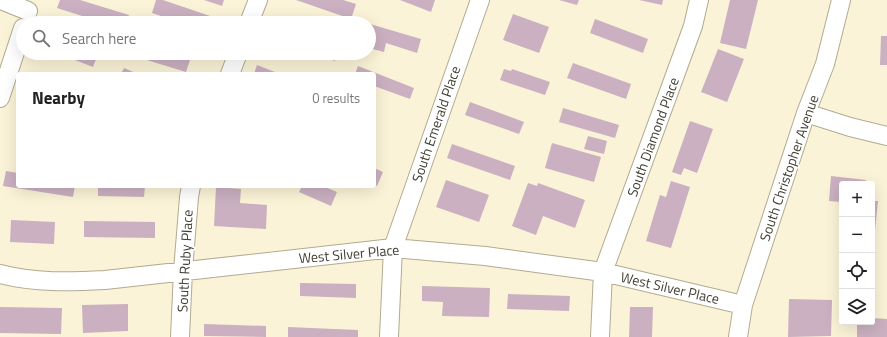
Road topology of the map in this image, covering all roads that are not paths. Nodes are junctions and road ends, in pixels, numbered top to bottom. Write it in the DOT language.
graph roads {
  1 [pos="1,0"];
  2 [pos="258,0"];
  3 [pos="480,0"];
  4 [pos="699,0"];
  5 [pos="841,0"];
  6 [pos="27,15"];
  7 [pos="252,16"];
  8 [pos="16,49"];
  9 [pos="235,60"];
  10 [pos="231,72"];
  11 [pos="0,98"];
  12 [pos="806,113"];
  13 [pos="887,136"];
  14 [pos="191,188"];
  15 [pos="393,248"];
  16 [pos="183,271"];
  17 [pos="603,272"];
  18 [pos="0,274"];
  19 [pos="743,305"];
  20 [pos="180,337"];
  21 [pos="389,337"];
  22 [pos="600,337"];
  23 [pos="738,337"];
  1 -- 6 [label="street"];
  2 -- 7 [label="street"];
  3 -- 15 [label="street, South Emerald Place"];
  4 -- 17 [label="street, South Diamond Place"];
  5 -- 12 [label="street, South Christopher Avenue"];
  8 -- 11 [label="street"];
  9 -- 10 [label="street"];
  12 -- 13 [label="street"];
  12 -- 19 [label="street, South Christopher Avenue"];
  14 -- 16 [label="street, South Ruby Place"];
  15 -- 16 [label="street, West Silver Place"];
  15 -- 17 [label="street, West Silver Place"];
  15 -- 21 [label="street, South Emerald Place"];
  16 -- 18 [label="street, West Silver Place"];
  16 -- 20 [label="street, South Ruby Place"];
  17 -- 19 [label="street, West Silver Place"];
  17 -- 22 [label="street, South Diamond Place"];
  19 -- 23 [label="street, South Christopher Avenue"];
}
